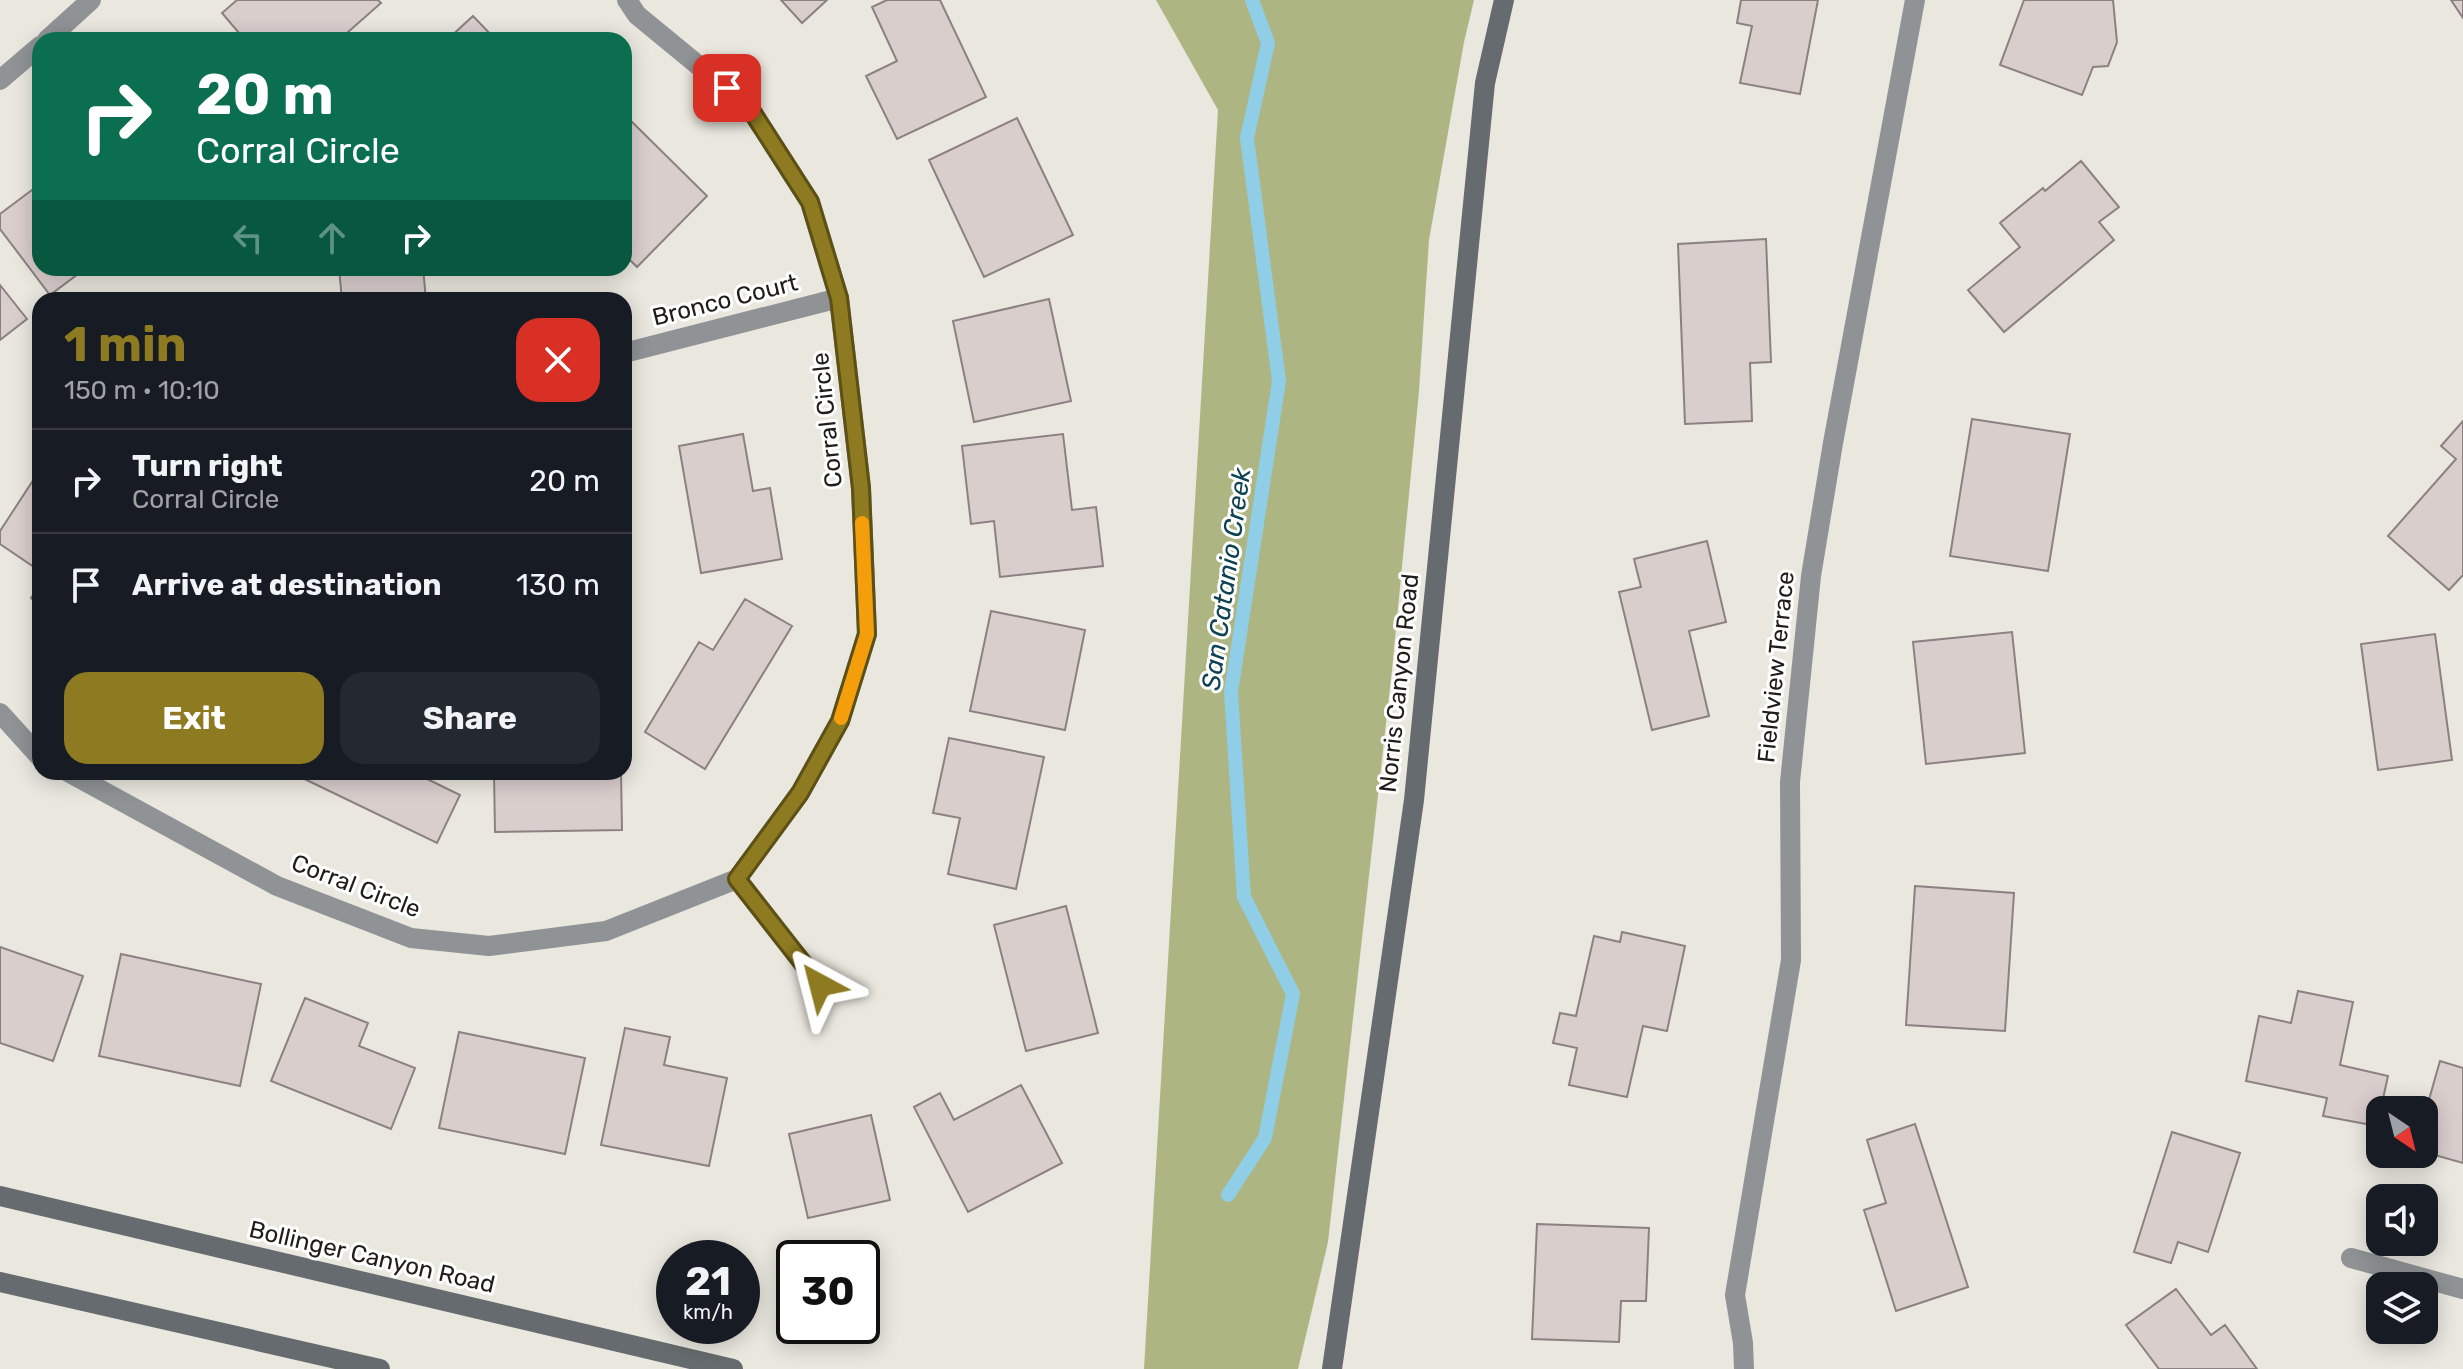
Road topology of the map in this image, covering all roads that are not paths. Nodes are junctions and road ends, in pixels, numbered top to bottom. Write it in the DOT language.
graph roads {
  1 [pos="91,0"];
  2 [pos="627,0"];
  3 [pos="1504,0"];
  4 [pos="1915,0"];
  5 [pos="56,32"];
  6 [pos="32,53"];
  7 [pos="0,80"];
  8 [pos="839,298"];
  9 [pos="632,351"];
  10 [pos="0,713"];
  11 [pos="32,748"];
  12 [pos="83,780"];
  13 [pos="737,879"];
  14 [pos="820,985"];
  15 [pos="0,1196"];
  16 [pos="2351,1258"];
  17 [pos="0,1282"];
  18 [pos="2463,1289"];
  19 [pos="1743,1343"];
  20 [pos="380,1369"];
  21 [pos="733,1369"];
  22 [pos="1332,1369"];
  23 [pos="1744,1369"];
  24 [pos="1758,1369"];
  1 -- 5 [label="street"];
  2 -- 8 [label="street, Corral Circle"];
  3 -- 22 [label="street, Norris Canyon Road"];
  4 -- 19 [label="street, Fieldview Terrace"];
  6 -- 7 [label="street"];
  8 -- 9 [label="street, Bronco Court"];
  8 -- 13 [label="street, Corral Circle"];
  10 -- 11 [label="street"];
  12 -- 13 [label="street, Corral Circle"];
  13 -- 14 [label="street"];
  15 -- 21 [label="street, Bollinger Canyon Road"];
  16 -- 18 [label="street"];
  17 -- 20 [label="street"];
  19 -- 23 [label="street, Fieldview Terrace"];
  19 -- 24 [label="street, Fieldview Terrace"];
}
